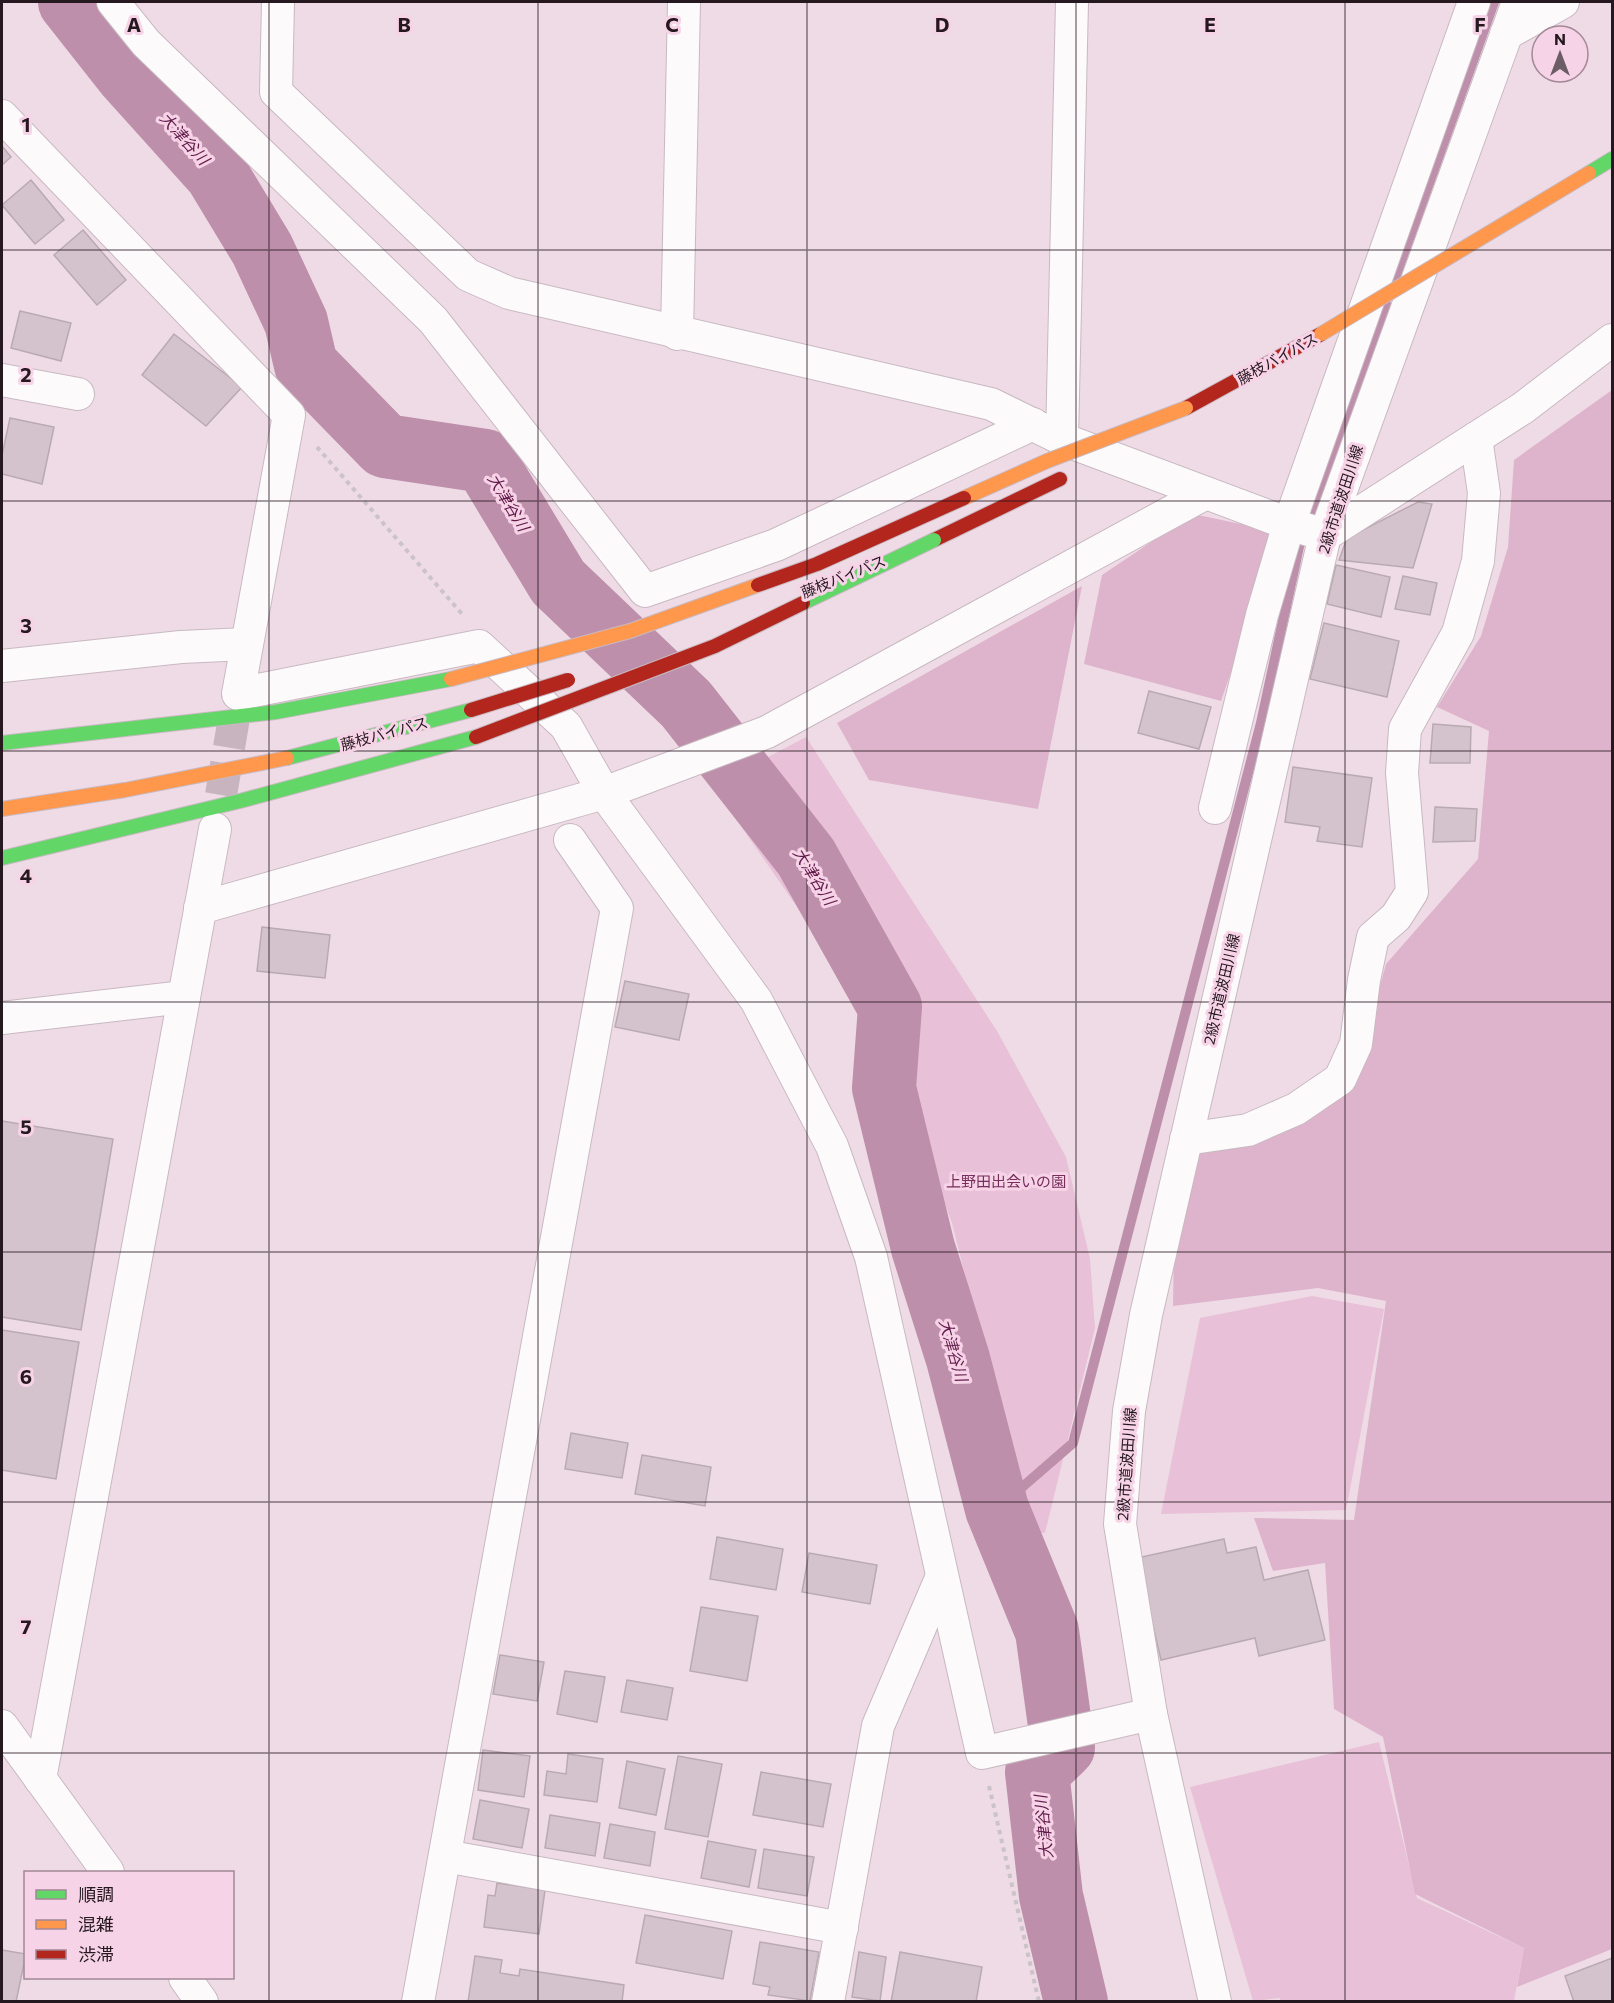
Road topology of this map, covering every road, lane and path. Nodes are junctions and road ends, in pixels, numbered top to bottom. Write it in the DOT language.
graph roads {
  1 [pos="113,2"];
  2 [pos="278,2"];
  3 [pos="684,2"];
  4 [pos="1072,2"];
  5 [pos="1474,2"];
  6 [pos="1518,2"];
  7 [pos="1563,2"];
  8 [pos="1506,34"];
  9 [pos="2,116"];
  10 [pos="1612,159"];
  11 [pos="677,334"];
  12 [pos="1612,340"];
  13 [pos="2,380"];
  14 [pos="78,394"];
  15 [pos="1185,408"];
  16 [pos="289,415"];
  17 [pos="1033,424"];
  18 [pos="1476,438"];
  19 [pos="1062,439"];
  20 [pos="1089,463"];
  21 [pos="1070,473"];
  22 [pos="1206,493"];
  23 [pos="1288,524"];
  24 [pos="1325,535"];
  25 [pos="934,540"];
  26 [pos="750,613"];
  27 [pos="467,620"];
  28 [pos="246,645"];
  29 [pos="2,666"];
  30 [pos="578,676"];
  31 [pos="2,743"];
  32 [pos="610,791"];
  33 [pos="1215,808"];
  34 [pos="2,809"];
  35 [pos="215,829"];
  36 [pos="570,840"];
  37 [pos="2,858"];
  38 [pos="200,908"];
  39 [pos="184,997"];
  40 [pos="2,1018"];
  41 [pos="1186,1139"];
  42 [pos="942,1576"];
  43 [pos="1152,1714"];
  44 [pos="2,1726"];
  45 [pos="982,1753"];
  46 [pos="40,1779"];
  47 [pos="445,1856"];
  48 [pos="107,1871"];
  49 [pos="842,1928"];
  50 [pos="186,1979"];
  51 [pos="202,2001"];
  52 [pos="418,2001"];
  53 [pos="828,2001"];
  54 [pos="1039,2001"];
  55 [pos="1215,2001"];
  1 -- 17 [label="street"];
  2 -- 11 [label="street"];
  3 -- 11 [label="street"];
  4 -- 19 [label="street"];
  5 -- 23 [label="street"];
  6 -- 8 [label="street, 2級市道波田川線"];
  7 -- 8 [label="street"];
  8 -- 24 [label="street, 2級市道波田川線"];
  9 -- 16 [label="street"];
  10 -- 15 [label="highway, 藤枝バイパス, bridge"];
  11 -- 17 [label="street"];
  12 -- 18 [label="street"];
  13 -- 14 [label="street"];
  15 -- 20 [label="highway, 藤枝バイパス, bridge"];
  15 -- 31 [label="highway, bridge"];
  16 -- 27 [label="path"];
  16 -- 28 [label="street"];
  17 -- 19 [label="street"];
  18 -- 24 [label="street"];
  18 -- 41 [label="street"];
  19 -- 22 [label="street"];
  21 -- 25 [label="highway, 藤枝バイパス"];
  22 -- 23 [label="street"];
  22 -- 32 [label="street"];
  23 -- 24 [label="street"];
  23 -- 33 [label="street"];
  24 -- 41 [label="street, 2級市道波田川線"];
  25 -- 26 [label="highway, 藤枝バイパス, bridge"];
  25 -- 37 [label="highway, bridge"];
  28 -- 29 [label="street"];
  28 -- 32 [label="street"];
  30 -- 34 [label="highway, 藤枝バイパス, bridge"];
  32 -- 38 [label="street"];
  32 -- 42 [label="street"];
  35 -- 38 [label="street"];
  36 -- 47 [label="street"];
  38 -- 39 [label="street"];
  39 -- 40 [label="street"];
  39 -- 46 [label="street"];
  41 -- 43 [label="street, 2級市道波田川線"];
  42 -- 45 [label="street"];
  42 -- 49 [label="street"];
  43 -- 45 [label="street"];
  43 -- 55 [label="street, 2級市道波田川線"];
  44 -- 46 [label="street"];
  45 -- 54 [label="path"];
  46 -- 48 [label="street"];
  47 -- 49 [label="street"];
  47 -- 52 [label="street"];
  49 -- 53 [label="street"];
  50 -- 51 [label="street"];
}
